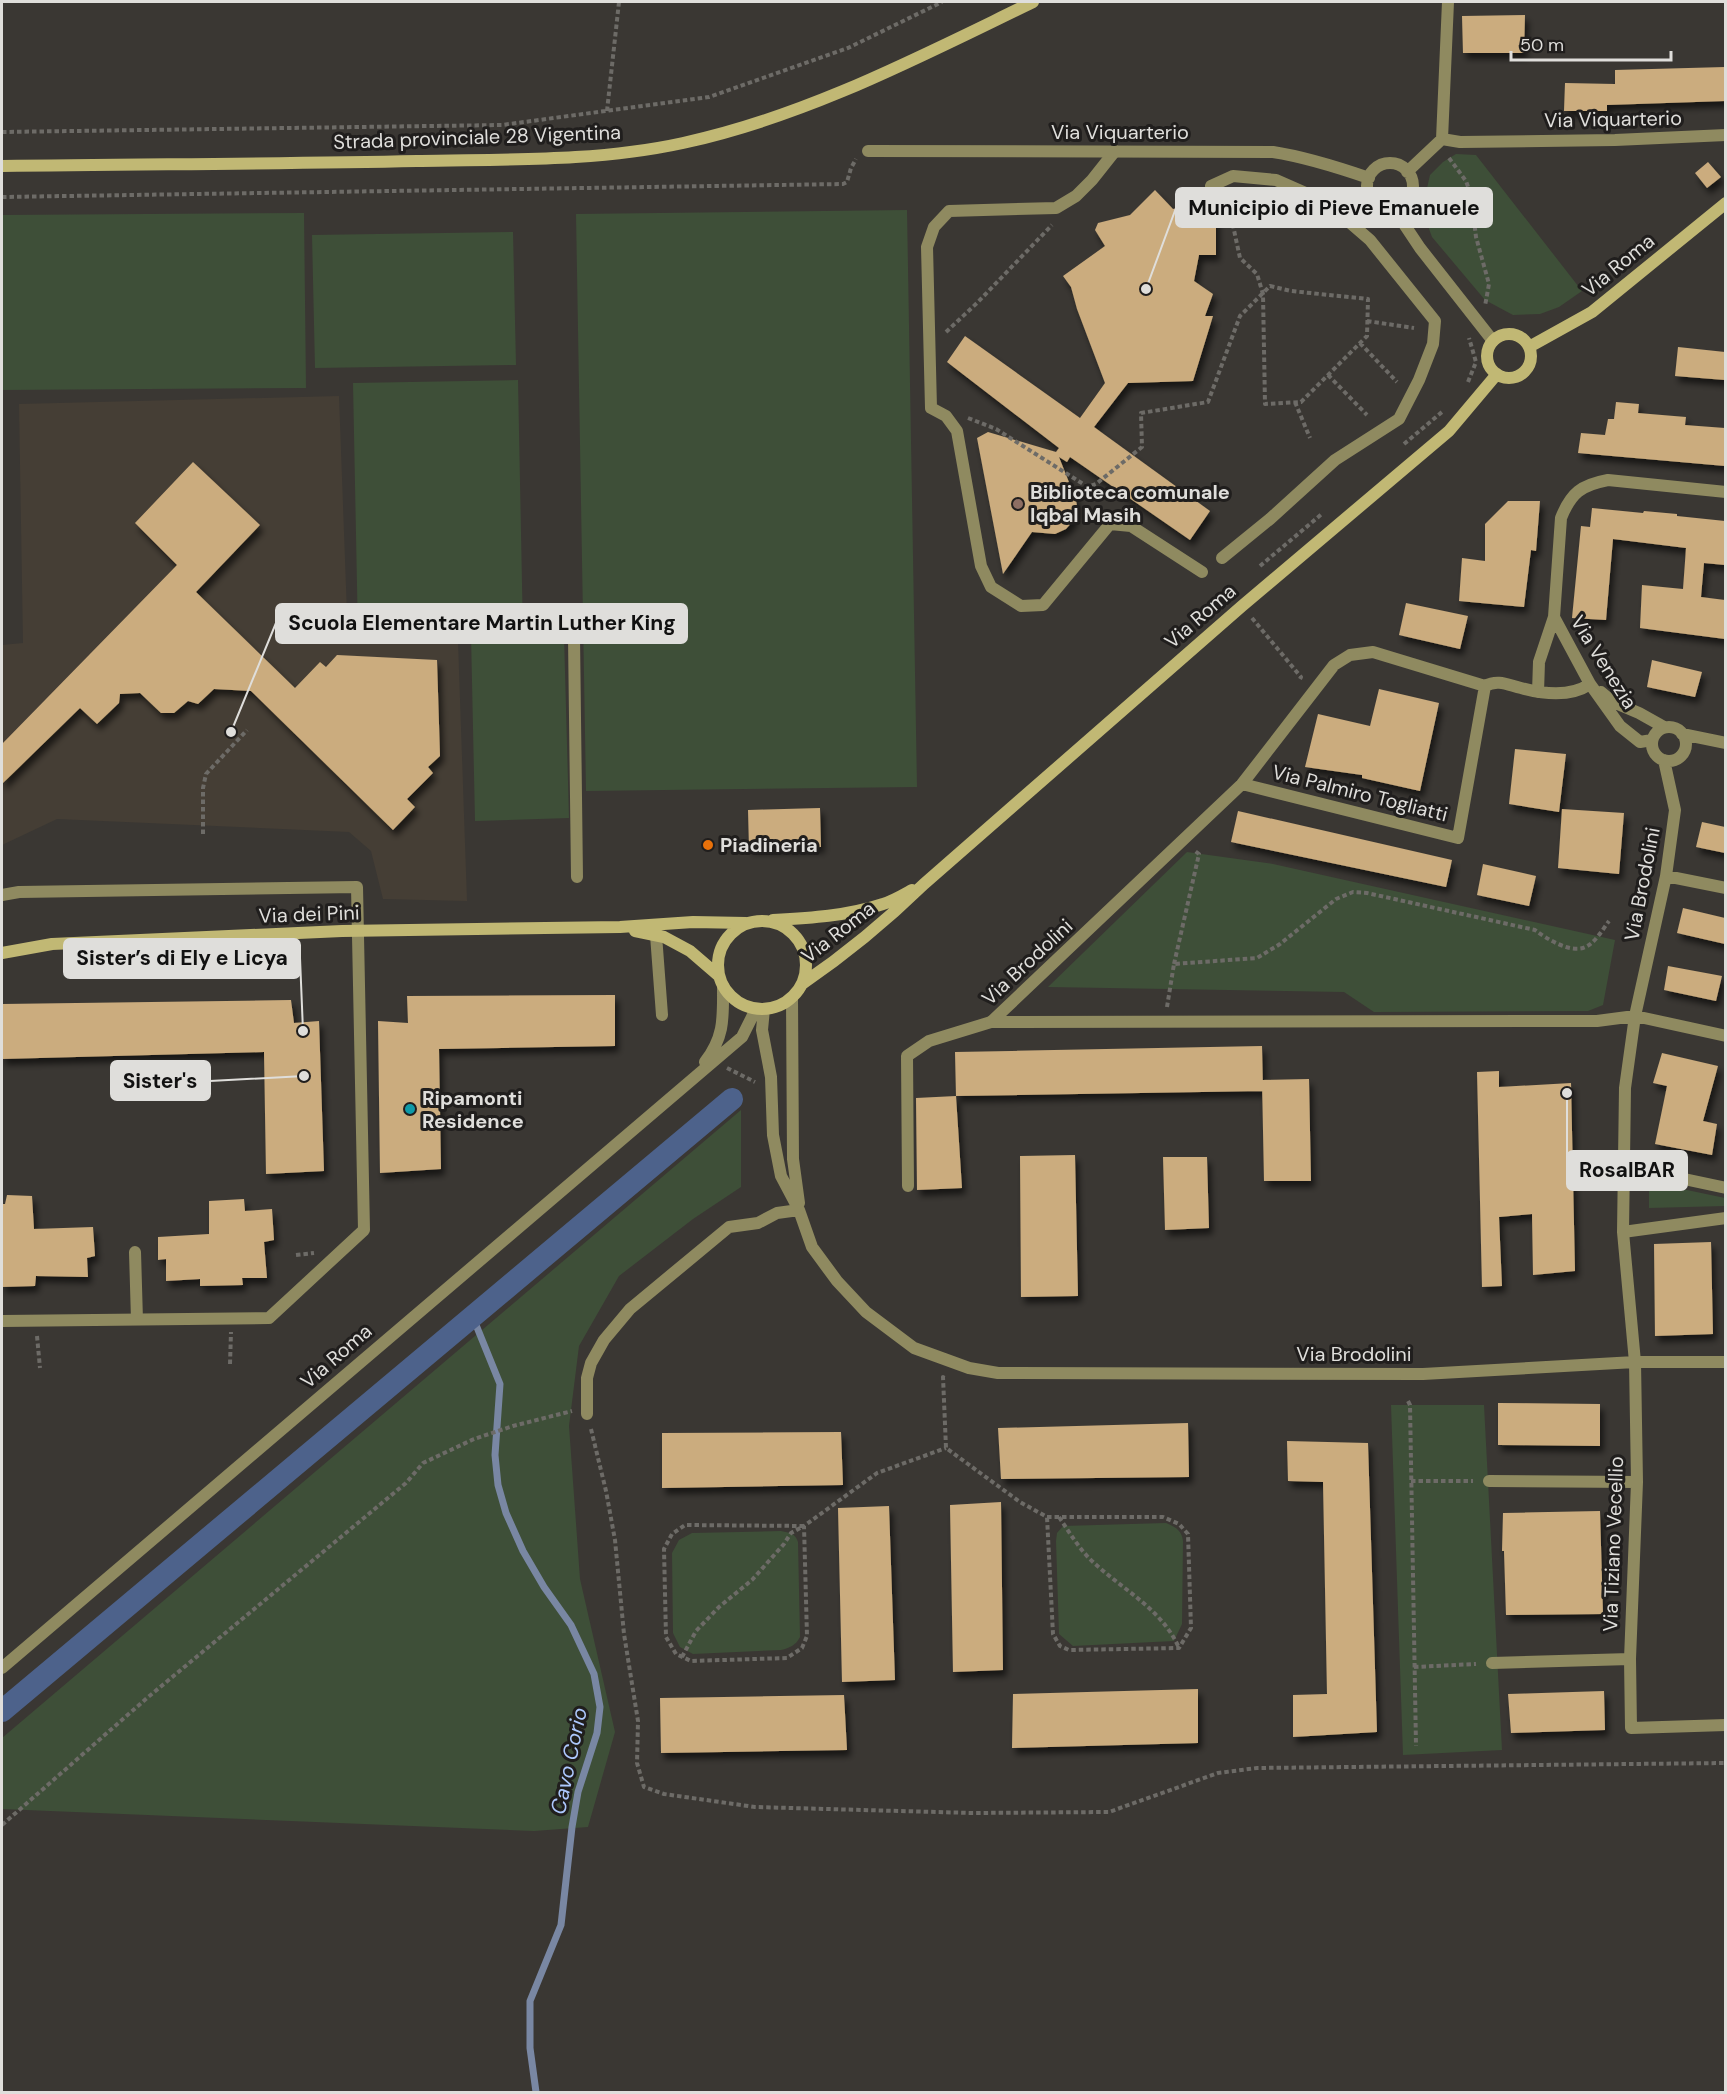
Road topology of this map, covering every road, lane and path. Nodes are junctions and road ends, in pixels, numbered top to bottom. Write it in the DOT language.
graph roads {
  1 [pos="619,2"];
  2 [pos="942,2"];
  3 [pos="1033,2"];
  4 [pos="1448,2"];
  5 [pos="607,111"];
  6 [pos="2,132"];
  7 [pos="1725,135"];
  8 [pos="1439,141"];
  9 [pos="868,151"];
  10 [pos="1115,151"];
  11 [pos="2,166"];
  12 [pos="1407,172"];
  13 [pos="1369,178"];
  14 [pos="1211,186"];
  15 [pos="2,197"];
  16 [pos="1725,203"];
  17 [pos="1394,209"];
  18 [pos="1053,224"];
  19 [pos="1263,294"];
  20 [pos="1476,319"];
  21 [pos="1367,321"];
  22 [pos="1414,328"];
  23 [pos="940,338"];
  24 [pos="1493,341"];
  25 [pos="1360,343"];
  26 [pos="1529,347"];
  27 [pos="1497,374"];
  28 [pos="1328,375"];
  29 [pos="1397,382"];
  30 [pos="1295,402"];
  31 [pos="1367,415"];
  32 [pos="961,416"];
  33 [pos="1310,438"];
  34 [pos="1725,492"];
  35 [pos="1222,558"];
  36 [pos="1202,572"];
  37 [pos="1554,617"];
  38 [pos="1263,631"];
  39 [pos="574,637"];
  40 [pos="1298,674"];
  41 [pos="1590,684"];
  42 [pos="1485,686"];
  43 [pos="1538,692"];
  44 [pos="1664,727"];
  45 [pos="247,730"];
  46 [pos="1682,734"];
  47 [pos="1652,740"];
  48 [pos="1725,743"];
  49 [pos="1664,760"];
  50 [pos="1242,784"];
  51 [pos="203,834"];
  52 [pos="1183,841"];
  53 [pos="1666,876"];
  54 [pos="577,877"];
  55 [pos="924,884"];
  56 [pos="1725,888"];
  57 [pos="2,895"];
  58 [pos="763,920"];
  59 [pos="1610,921"];
  60 [pos="746,923"];
  61 [pos="620,927"];
  62 [pos="358,931"];
  63 [pos="656,935"];
  64 [pos="2,953"];
  65 [pos="1174,964"];
  66 [pos="721,981"];
  67 [pos="802,984"];
  68 [pos="792,998"];
  69 [pos="760,1009"];
  70 [pos="662,1015"];
  71 [pos="1635,1016"];
  72 [pos="1165,1020"];
  73 [pos="991,1022"];
  74 [pos="1725,1036"];
  75 [pos="696,1075"];
  76 [pos="1623,1166"];
  77 [pos="908,1186"];
  78 [pos="1725,1188"];
  79 [pos="799,1210"];
  80 [pos="1725,1218"];
  81 [pos="1623,1232"];
  82 [pos="135,1251"];
  83 [pos="137,1320"];
  84 [pos="2,1321"];
  85 [pos="1635,1362"];
  86 [pos="1725,1362"];
  87 [pos="951,1380"];
  88 [pos="1408,1401"];
  89 [pos="587,1414"];
  90 [pos="946,1448"];
  91 [pos="1489,1481"];
  92 [pos="1411,1482"];
  93 [pos="1637,1482"];
  94 [pos="1047,1517"];
  95 [pos="1059,1518"];
  96 [pos="804,1526"];
  97 [pos="1179,1648"];
  98 [pos="682,1657"];
  99 [pos="1630,1659"];
  100 [pos="1492,1663"];
  101 [pos="1414,1667"];
  102 [pos="2,1668"];
  103 [pos="1725,1725"];
  104 [pos="1416,1746"];
  105 [pos="1725,1763"];
  106 [pos="2,1825"];
  1 -- 5 [label="path"];
  2 -- 5 [label="path"];
  3 -- 11 [label="street, Strada provinciale 28 Vigentina"];
  4 -- 8 [label="street"];
  5 -- 6 [label="path"];
  7 -- 8 [label="street, Via Viquarterio"];
  8 -- 12 [label="street"];
  8 -- 20 [label="path"];
  9 -- 10 [label="street, Via Viquarterio"];
  9 -- 15 [label="path"];
  10 -- 13 [label="street, Via Viquarterio"];
  10 -- 36 [label="street"];
  12 -- 13 [label="street"];
  12 -- 17 [label="street"];
  13 -- 17 [label="street"];
  14 -- 19 [label="path"];
  14 -- 35 [label="street"];
  16 -- 26 [label="street, Via Roma"];
  17 -- 20 [label="street"];
  18 -- 23 [label="path"];
  19 -- 21 [label="path"];
  19 -- 30 [label="path"];
  19 -- 32 [label="path"];
  20 -- 24 [label="street"];
  21 -- 22 [label="path"];
  21 -- 25 [label="path"];
  24 -- 26 [label="street"];
  24 -- 27 [label="street"];
  25 -- 28 [label="path"];
  25 -- 29 [label="path"];
  26 -- 27 [label="street"];
  27 -- 55 [label="street, Via Roma"];
  28 -- 30 [label="path"];
  28 -- 31 [label="path"];
  30 -- 33 [label="path"];
  34 -- 37 [label="street, Via Venezia"];
  37 -- 41 [label="street, Via Venezia"];
  37 -- 43 [label="street, Via Venezia"];
  38 -- 40 [label="path"];
  39 -- 54 [label="street"];
  41 -- 43 [label="street, Via Brodolini"];
  41 -- 44 [label="street"];
  41 -- 47 [label="street, Via Venezia"];
  42 -- 43 [label="street, Via Brodolini"];
  42 -- 50 [label="street, Via Brodolini"];
  42 -- 50 [label="street, Via Palmiro Togliatti"];
  44 -- 46 [label="street"];
  44 -- 47 [label="street"];
  45 -- 51 [label="path"];
  46 -- 48 [label="street"];
  46 -- 49 [label="street"];
  47 -- 49 [label="street"];
  49 -- 53 [label="street, Via Brodolini"];
  50 -- 52 [label="street, Via Brodolini"];
  52 -- 65 [label="path"];
  52 -- 73 [label="street, Via Brodolini"];
  53 -- 56 [label="street"];
  53 -- 71 [label="street, Via Brodolini"];
  55 -- 58 [label="street, Via Roma"];
  55 -- 67 [label="street, Via Roma"];
  57 -- 62 [label="street"];
  58 -- 60 [label="street"];
  58 -- 67 [label="street"];
  59 -- 65 [label="path"];
  60 -- 61 [label="street, Via dei Pini"];
  60 -- 66 [label="street"];
  61 -- 62 [label="street, Via dei Pini"];
  61 -- 63 [label="street, Via dei Pini"];
  62 -- 64 [label="street, Via dei Pini"];
  62 -- 83 [label="street"];
  63 -- 66 [label="street, Via dei Pini"];
  63 -- 70 [label="street"];
  65 -- 72 [label="path"];
  66 -- 69 [label="street"];
  66 -- 75 [label="street, Via Roma"];
  67 -- 68 [label="street"];
  68 -- 69 [label="street"];
  68 -- 79 [label="street, Via Brodolini"];
  69 -- 75 [label="street, Via Roma"];
  69 -- 79 [label="street, Via Brodolini"];
  71 -- 72 [label="street, Via Brodolini"];
  71 -- 74 [label="street"];
  71 -- 76 [label="street, Via Brodolini"];
  72 -- 73 [label="street, Via Brodolini"];
  73 -- 77 [label="street"];
  75 -- 102 [label="street, Via Roma"];
  76 -- 78 [label="street"];
  76 -- 81 [label="street, Via Brodolini"];
  79 -- 85 [label="street, Via Brodolini"];
  79 -- 89 [label="street"];
  80 -- 81 [label="street"];
  81 -- 85 [label="street, Via Brodolini"];
  82 -- 83 [label="street"];
  83 -- 84 [label="street"];
  85 -- 86 [label="street"];
  85 -- 93 [label="street, Via Tiziano Vecellio"];
  87 -- 90 [label="path"];
  88 -- 92 [label="path"];
  89 -- 105 [label="path"];
  89 -- 106 [label="path"];
  90 -- 94 [label="path"];
  90 -- 96 [label="path"];
  91 -- 92 [label="path"];
  91 -- 93 [label="street"];
  92 -- 101 [label="path"];
  93 -- 99 [label="street, Via Tiziano Vecellio"];
  94 -- 95 [label="path"];
  94 -- 97 [label="path"];
  95 -- 97 [label="path"];
  95 -- 97 [label="path"];
  96 -- 98 [label="path"];
  96 -- 98 [label="path"];
  96 -- 98 [label="path"];
  99 -- 100 [label="street"];
  99 -- 103 [label="street, Via Tiziano Vecellio"];
  100 -- 101 [label="path"];
  101 -- 104 [label="path"];
}
